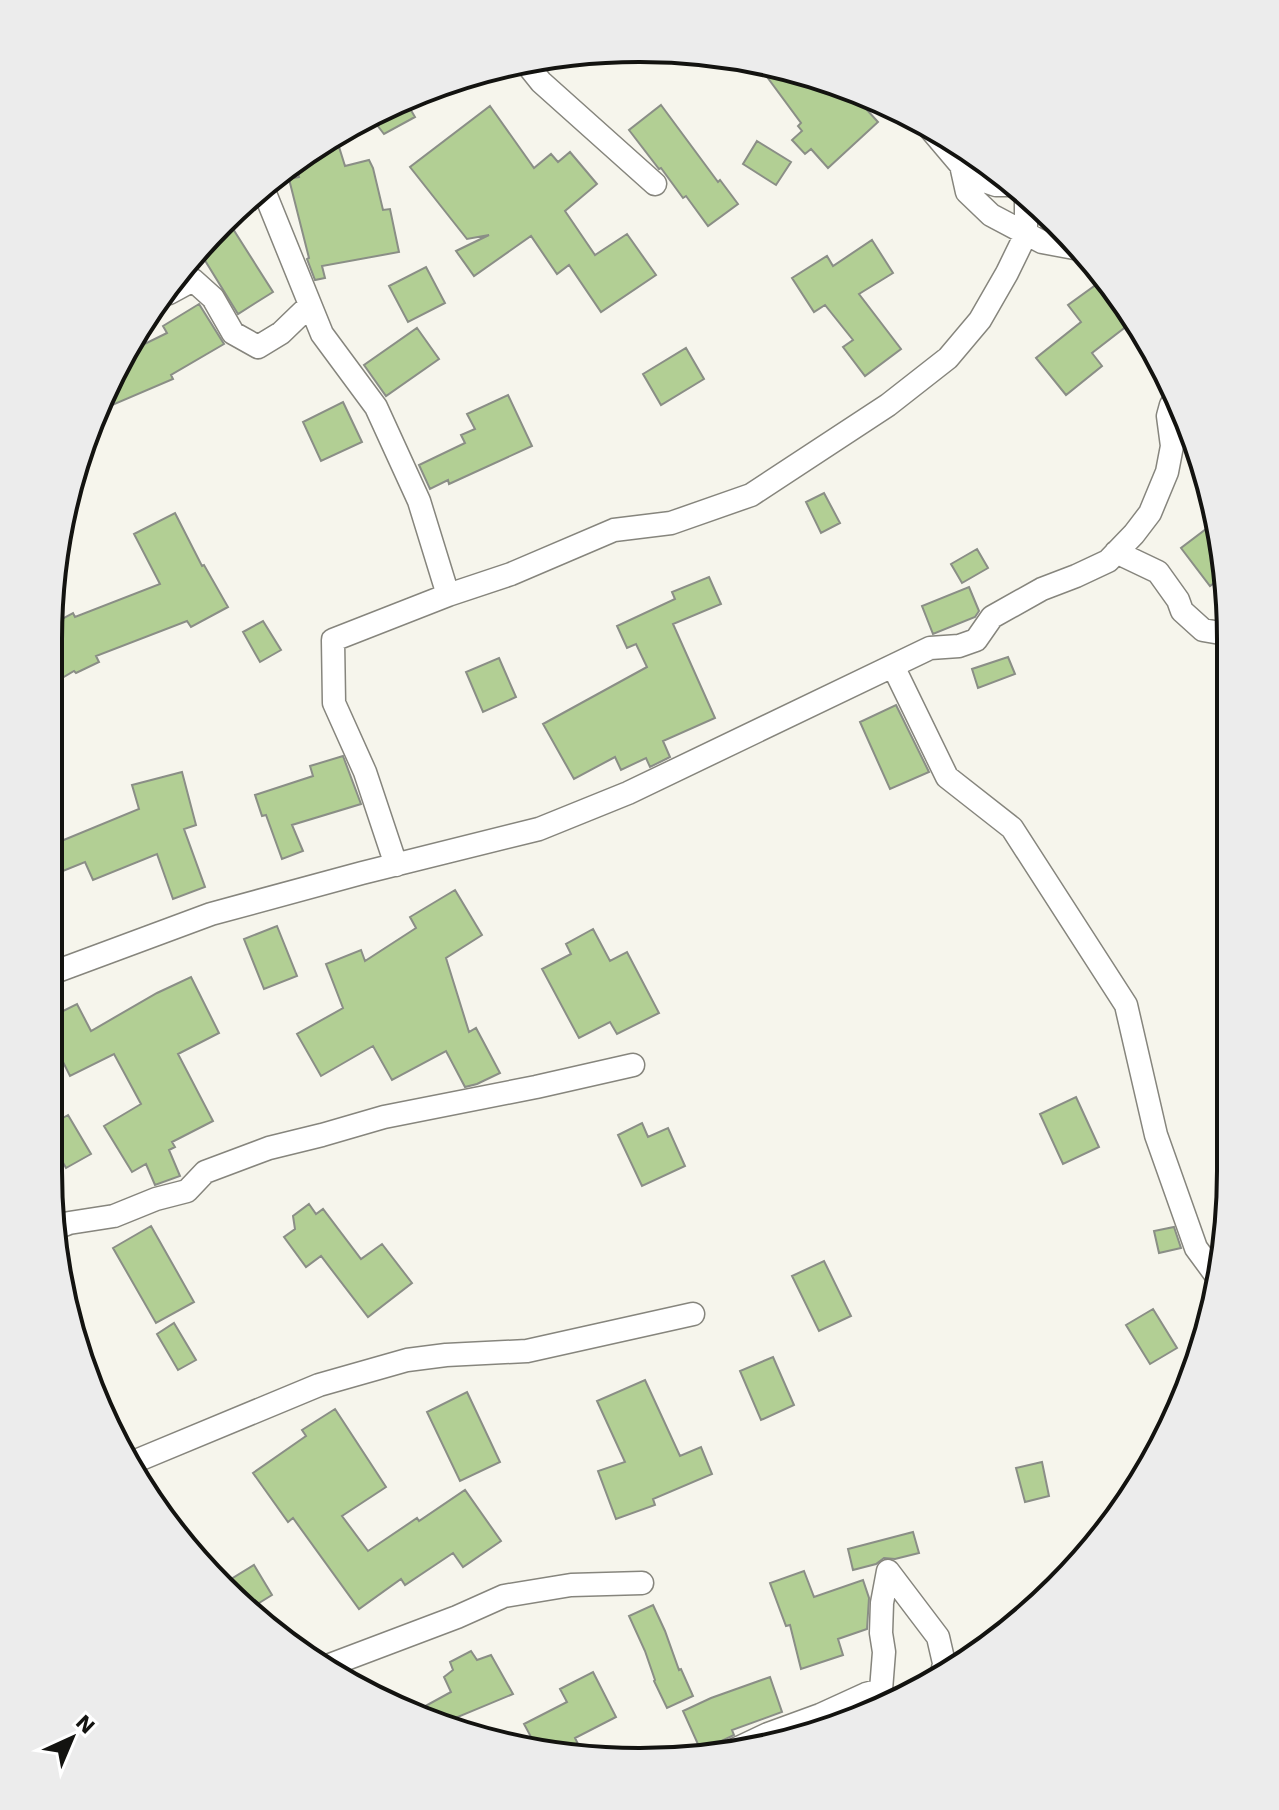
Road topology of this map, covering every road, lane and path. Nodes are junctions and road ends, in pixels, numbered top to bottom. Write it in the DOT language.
graph roads {
  1 [pos="533,72"];
  2 [pos="951,153"];
  3 [pos="961,165"];
  4 [pos="655,184"];
  5 [pos="996,185"];
  6 [pos="267,198"];
  7 [pos="1026,211"];
  8 [pos="1026,234"];
  9 [pos="1062,246"];
  10 [pos="183,285"];
  11 [pos="310,305"];
  12 [pos="1169,411"];
  13 [pos="1116,552"];
  14 [pos="448,595"];
  15 [pos="1217,632"];
  16 [pos="893,666"];
  17 [pos="396,865"];
  18 [pos="62,969"];
  19 [pos="633,1065"];
  20 [pos="65,1225"];
  21 [pos="1209,1266"];
  22 [pos="693,1314"];
  23 [pos="139,1460"];
  24 [pos="642,1583"];
  25 [pos="944,1661"];
  26 [pos="337,1662"];
  27 [pos="775,1731"];
  1 -- 4 [label="street"];
  2 -- 3 [label="street"];
  3 -- 5 [label="street"];
  3 -- 8 [label="street"];
  6 -- 11 [label="street"];
  7 -- 8 [label="street"];
  8 -- 9 [label="street"];
  8 -- 14 [label="street"];
  10 -- 11 [label="street"];
  11 -- 14 [label="street"];
  12 -- 13 [label="street"];
  13 -- 15 [label="street"];
  13 -- 16 [label="street"];
  14 -- 17 [label="street"];
  16 -- 17 [label="street"];
  16 -- 21 [label="street"];
  17 -- 18 [label="street"];
  19 -- 20 [label="street"];
  22 -- 23 [label="street"];
  24 -- 26 [label="street"];
  25 -- 27 [label="street"];
}
